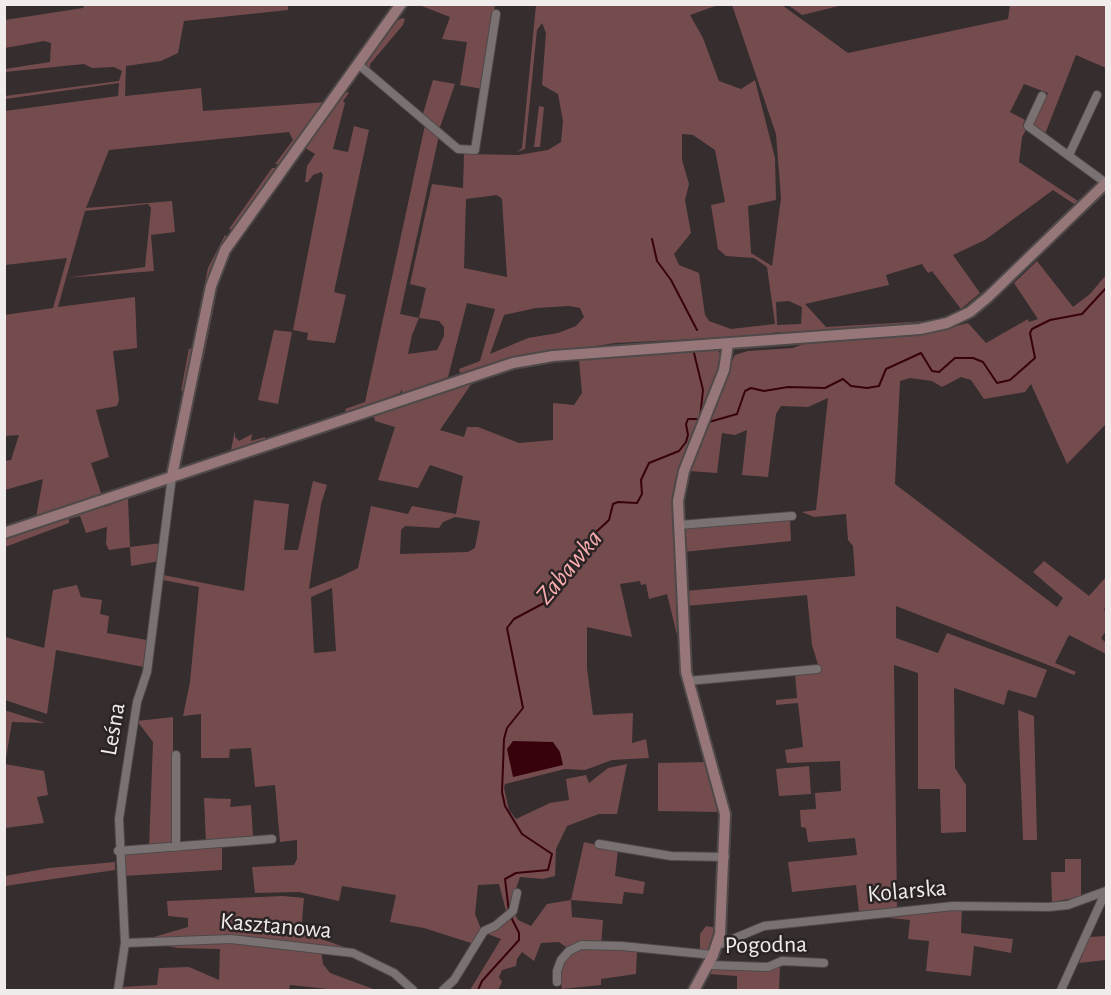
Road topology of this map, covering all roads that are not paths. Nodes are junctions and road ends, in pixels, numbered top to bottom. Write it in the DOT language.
graph roads {
  1 [pos="401,4"];
  2 [pos="496,14"];
  3 [pos="359,65"];
  4 [pos="1097,95"];
  5 [pos="1042,96"];
  6 [pos="1069,155"];
  7 [pos="1107,183"];
  8 [pos="728,344"];
  9 [pos="172,476"];
  10 [pos="792,516"];
  11 [pos="679,525"];
  12 [pos="4,533"];
  13 [pos="817,669"];
  14 [pos="688,681"];
  15 [pos="176,755"];
  16 [pos="272,839"];
  17 [pos="599,844"];
  18 [pos="176,847"];
  19 [pos="118,851"];
  20 [pos="725,857"];
  21 [pos="1106,891"];
  22 [pos="518,893"];
  23 [pos="125,943"];
  24 [pos="713,955"];
  25 [pos="824,963"];
  26 [pos="557,982"];
  27 [pos="118,990"];
  28 [pos="413,990"];
  29 [pos="443,990"];
  30 [pos="694,990"];
  31 [pos="1061,990"];
  1 -- 3 [label="street"];
  2 -- 3 [label="street"];
  3 -- 9 [label="street"];
  4 -- 6 [label="street"];
  5 -- 6 [label="street"];
  6 -- 7 [label="street"];
  7 -- 8 [label="street"];
  8 -- 9 [label="street"];
  8 -- 11 [label="street"];
  9 -- 12 [label="street"];
  9 -- 19 [label="street, Leśna"];
  10 -- 11 [label="street"];
  11 -- 14 [label="street"];
  13 -- 14 [label="street"];
  14 -- 20 [label="street"];
  15 -- 18 [label="street"];
  16 -- 18 [label="street"];
  17 -- 20 [label="street"];
  18 -- 19 [label="street"];
  19 -- 23 [label="street, Leśna"];
  20 -- 24 [label="street"];
  21 -- 24 [label="street, Kolarska"];
  21 -- 31 [label="street"];
  22 -- 29 [label="street"];
  23 -- 27 [label="street, Leśna"];
  23 -- 28 [label="street, Kasztanowa"];
  24 -- 25 [label="street, Pogodna"];
  24 -- 26 [label="street, Pogodna"];
  24 -- 30 [label="street"];
}
